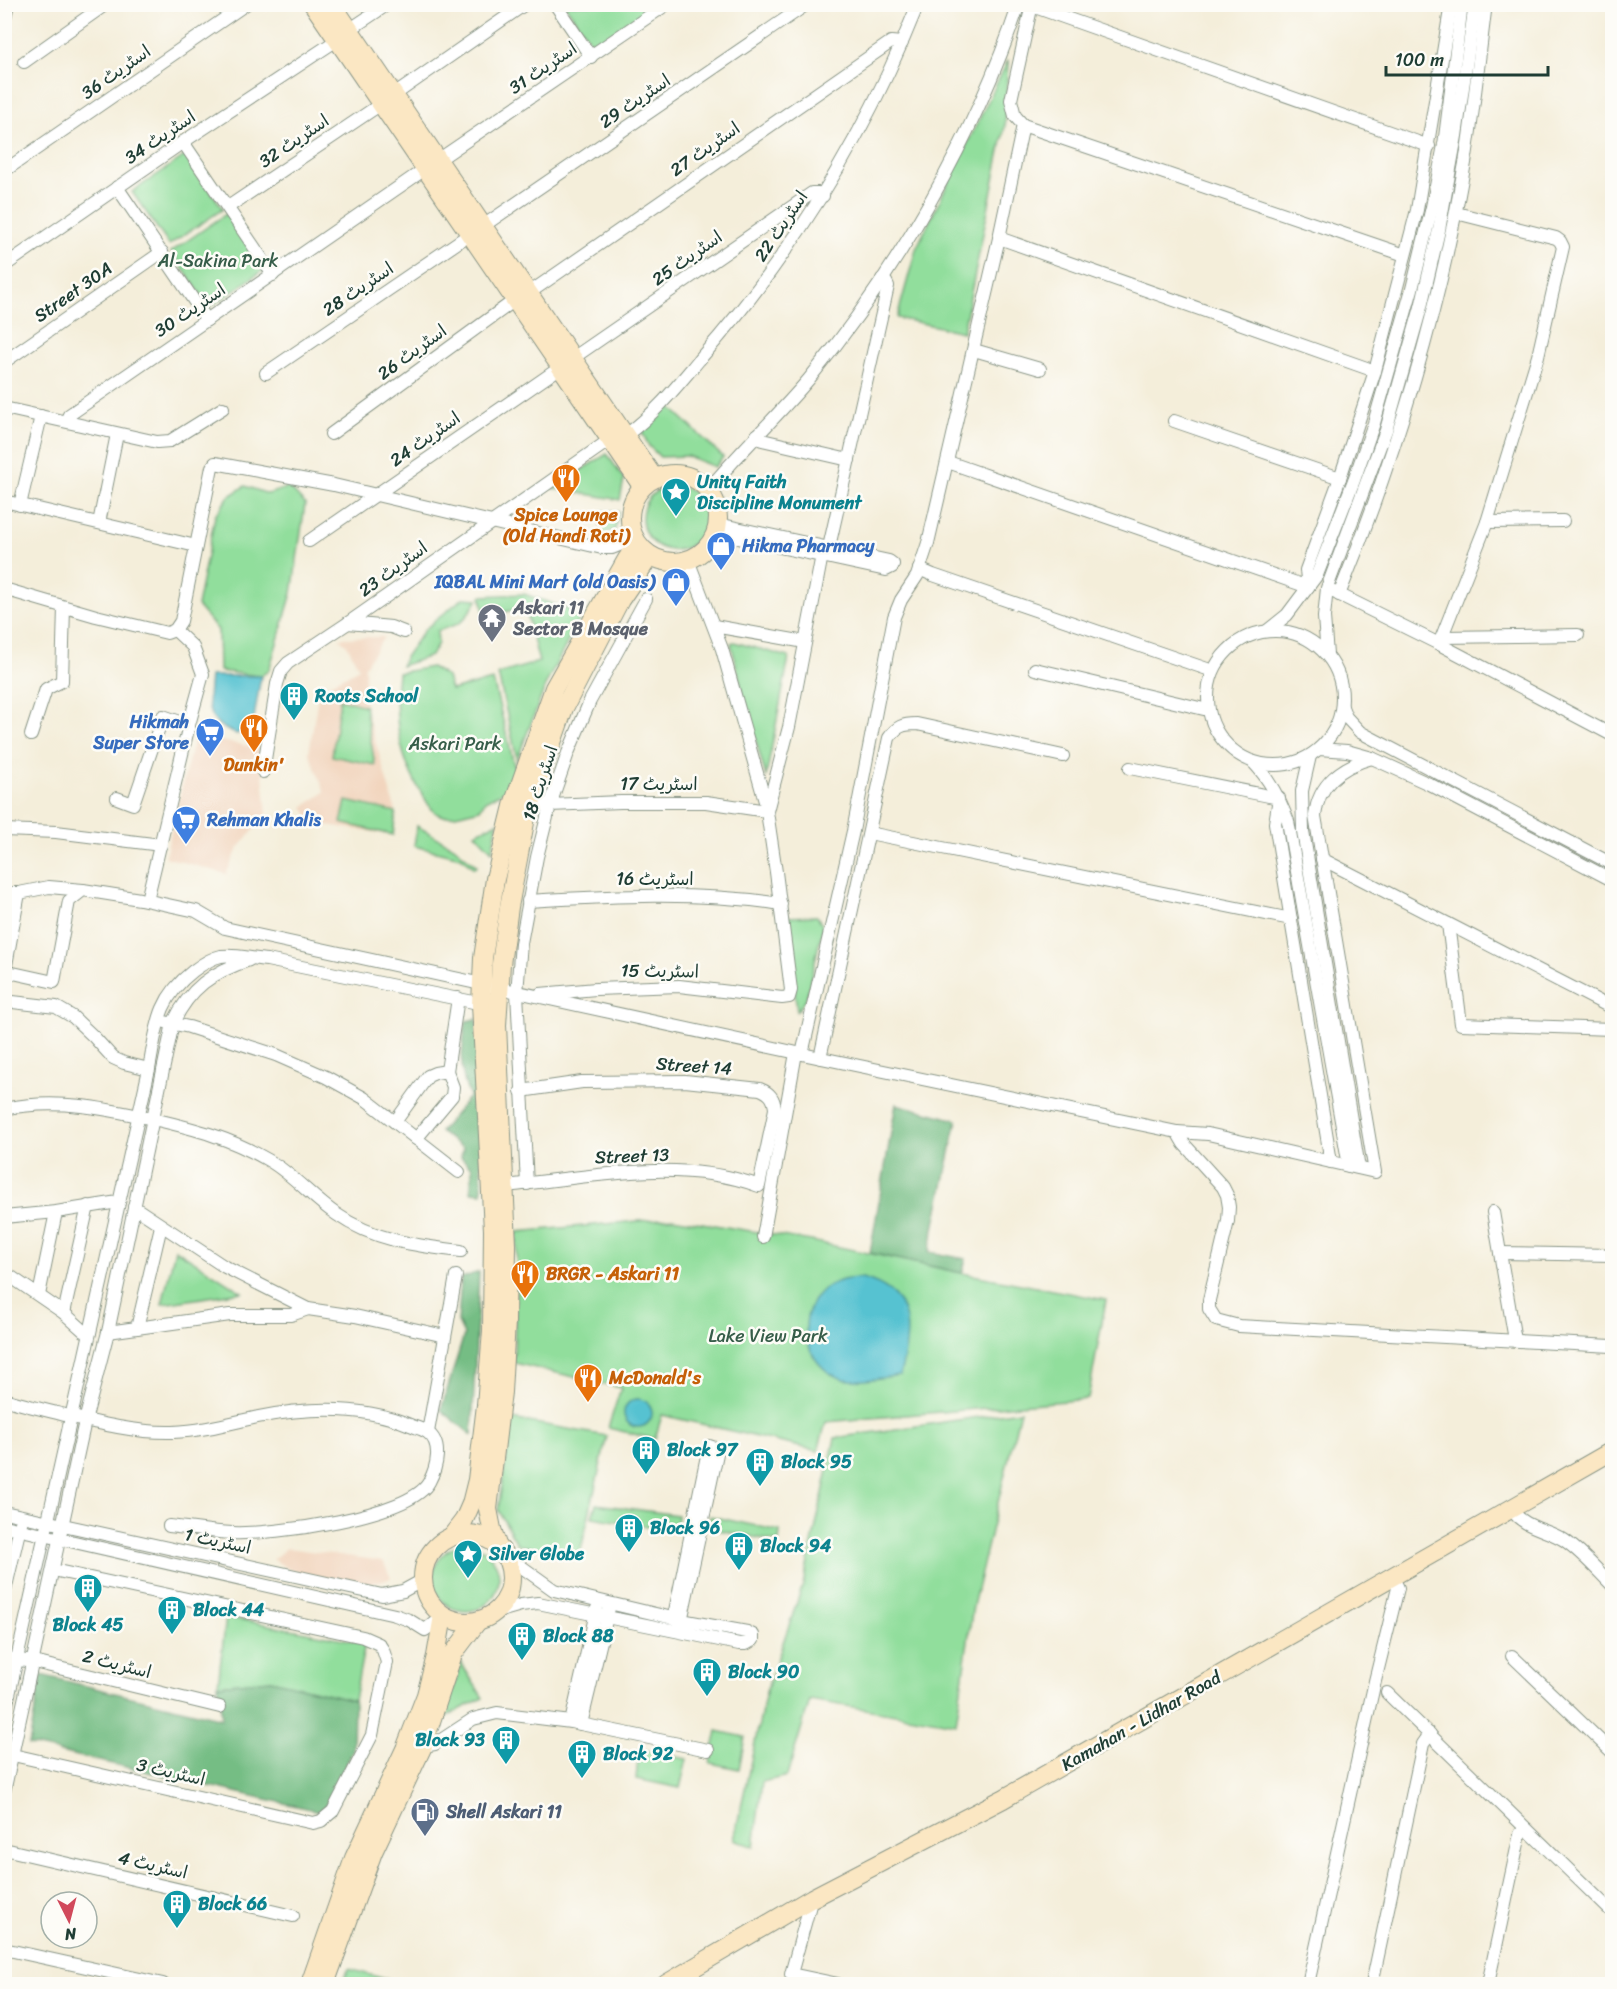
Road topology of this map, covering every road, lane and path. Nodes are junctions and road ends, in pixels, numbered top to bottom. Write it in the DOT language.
graph roads {
  1 [pos="8,4"];
  2 [pos="106,4"];
  3 [pos="246,4"];
  4 [pos="313,4"];
  5 [pos="332,4"];
  6 [pos="388,4"];
  7 [pos="525,4"];
  8 [pos="555,4"];
  9 [pos="807,4"];
  10 [pos="918,4"];
  11 [pos="1451,4"];
  12 [pos="1462,4"];
  13 [pos="1475,4"];
  14 [pos="1486,4"];
  15 [pos="1028,5"];
  16 [pos="660,6"];
  17 [pos="4,22"];
  18 [pos="343,35"];
  19 [pos="902,44"];
  20 [pos="591,57"];
  21 [pos="24,62"];
  22 [pos="388,100"];
  23 [pos="1023,125"];
  24 [pos="183,142"];
  25 [pos="1429,146"];
  26 [pos="432,165"];
  27 [pos="8,170"];
  28 [pos="117,187"];
  29 [pos="823,196"];
  30 [pos="228,207"];
  31 [pos="1456,213"];
  32 [pos="477,230"];
  33 [pos="999,238"];
  34 [pos="162,252"];
  35 [pos="1405,255"];
  36 [pos="4,266"];
  37 [pos="273,275"];
  38 [pos="882,279"];
  39 [pos="522,296"];
  40 [pos="207,320"];
  41 [pos="974,350"];
  42 [pos="4,362"];
  43 [pos="567,362"];
  44 [pos="1040,369"];
  45 [pos="1375,371"];
  46 [pos="266,373"];
  47 [pos="4,408"];
  48 [pos="223,408"];
  49 [pos="41,416"];
  50 [pos="66,421"];
  51 [pos="1174,421"];
  52 [pos="117,434"];
  53 [pos="331,434"];
  54 [pos="757,435"];
  55 [pos="619,437"];
  56 [pos="849,460"];
  57 [pos="948,462"];
  58 [pos="1340,478"];
  59 [pos="648,482"];
  60 [pos="708,490"];
  61 [pos="375,495"];
  62 [pos="4,501"];
  63 [pos="20,505"];
  64 [pos="1563,521"];
  65 [pos="494,522"];
  66 [pos="1487,522"];
  67 [pos="99,523"];
  68 [pos="717,529"];
  69 [pos="309,541"];
  70 [pos="196,546"];
  71 [pos="641,546"];
  72 [pos="825,551"];
  73 [pos="688,560"];
  74 [pos="919,569"];
  75 [pos="1308,587"];
  76 [pos="1327,588"];
  77 [pos="4,589"];
  78 [pos="1339,594"];
  79 [pos="646,599"];
  80 [pos="64,607"];
  81 [pos="348,623"];
  82 [pos="714,626"];
  83 [pos="175,630"];
  84 [pos="1267,631"];
  85 [pos="404,632"];
  86 [pos="1578,635"];
  87 [pos="1441,641"];
  88 [pos="805,642"];
  89 [pos="1327,655"];
  90 [pos="1035,669"];
  91 [pos="1213,671"];
  92 [pos="1342,707"];
  93 [pos="1209,710"];
  94 [pos="189,725"];
  95 [pos="31,735"];
  96 [pos="1612,735"];
  97 [pos="1315,752"];
  98 [pos="1063,756"];
  99 [pos="1372,758"];
  100 [pos="1253,762"];
  101 [pos="1130,768"];
  102 [pos="263,772"];
  103 [pos="117,798"];
  104 [pos="1279,798"];
  105 [pos="531,802"];
  106 [pos="550,805"];
  107 [pos="767,811"];
  108 [pos="4,830"];
  109 [pos="869,833"];
  110 [pos="161,845"];
  111 [pos="1322,859"];
  112 [pos="1612,864"];
  113 [pos="1612,880"];
  114 [pos="84,890"];
  115 [pos="4,893"];
  116 [pos="19,893"];
  117 [pos="147,900"];
  118 [pos="528,901"];
  119 [pos="781,904"];
  120 [pos="1291,920"];
  121 [pos="1448,924"];
  122 [pos="250,959"];
  123 [pos="5,971"];
  124 [pos="501,995"];
  125 [pos="458,998"];
  126 [pos="4,1001"];
  127 [pos="1612,1008"];
  128 [pos="158,1021"];
  129 [pos="173,1023"];
  130 [pos="1612,1029"];
  131 [pos="799,1054"];
  132 [pos="820,1058"];
  133 [pos="149,1069"];
  134 [pos="447,1071"];
  135 [pos="521,1091"];
  136 [pos="4,1109"];
  137 [pos="138,1115"];
  138 [pos="153,1119"];
  139 [pos="395,1122"];
  140 [pos="1177,1132"];
  141 [pos="416,1139"];
  142 [pos="1331,1162"];
  143 [pos="1354,1167"];
  144 [pos="459,1172"];
  145 [pos="527,1184"];
  146 [pos="506,1186"];
  147 [pos="759,1186"];
  148 [pos="118,1202"];
  149 [pos="88,1206"];
  150 [pos="134,1207"];
  151 [pos="56,1212"];
  152 [pos="1493,1212"];
  153 [pos="4,1217"];
  154 [pos="161,1226"];
  155 [pos="763,1237"];
  156 [pos="461,1251"];
  157 [pos="1500,1253"];
  158 [pos="1612,1255"];
  159 [pos="4,1272"];
  160 [pos="456,1276"];
  161 [pos="39,1295"];
  162 [pos="308,1309"];
  163 [pos="64,1313"];
  164 [pos="137,1328"];
  165 [pos="90,1332"];
  166 [pos="108,1332"];
  167 [pos="445,1336"];
  168 [pos="1515,1340"];
  169 [pos="1612,1346"];
  170 [pos="4,1399"];
  171 [pos="71,1416"];
  172 [pos="86,1421"];
  173 [pos="428,1432"];
  174 [pos="1612,1452"];
  175 [pos="1512,1510"];
  176 [pos="4,1512"];
  177 [pos="22,1515"];
  178 [pos="47,1521"];
  179 [pos="63,1525"];
  180 [pos="4,1526"];
  181 [pos="169,1526"];
  182 [pos="697,1526"];
  183 [pos="19,1529"];
  184 [pos="45,1534"];
  185 [pos="451,1537"];
  186 [pos="60,1538"];
  187 [pos="501,1550"];
  188 [pos="53,1570"];
  189 [pos="1393,1578"];
  190 [pos="423,1580"];
  191 [pos="1612,1585"];
  192 [pos="4,1595"];
  193 [pos="604,1602"];
  194 [pos="497,1612"];
  195 [pos="601,1615"];
  196 [pos="443,1616"];
  197 [pos="678,1618"];
  198 [pos="477,1622"];
  199 [pos="671,1630"];
  200 [pos="1512,1656"];
  201 [pos="11,1658"];
  202 [pos="34,1662"];
  203 [pos="1387,1693"];
  204 [pos="220,1707"];
  205 [pos="4,1717"];
  206 [pos="576,1723"];
  207 [pos="1430,1734"];
  208 [pos="423,1746"];
  209 [pos="708,1750"];
  210 [pos="1612,1752"];
  211 [pos="13,1755"];
  212 [pos="4,1792"];
  213 [pos="1525,1828"];
  214 [pos="4,1849"];
  215 [pos="812,1898"];
  216 [pos="1612,1912"];
  217 [pos="294,1916"];
  218 [pos="4,1949"];
  219 [pos="326,1961"];
  220 [pos="790,1979"];
  221 [pos="163,1984"];
  222 [pos="310,1984"];
  223 [pos="325,1984"];
  224 [pos="666,1984"];
  225 [pos="838,1984"];
  226 [pos="1308,1984"];
  227 [pos="1372,1984"];
  228 [pos="1488,1984"];
  1 -- 17 [label="street"];
  2 -- 21 [label="street"];
  3 -- 27 [label="street, اسٹریٹ 36"];
  4 -- 18 [label="street"];
  5 -- 18 [label="street"];
  6 -- 18 [label="street, اسٹریٹ 34"];
  7 -- 22 [label="street, اسٹریٹ 32"];
  8 -- 20 [label="street"];
  9 -- 32 [label="street, اسٹریٹ 29"];
  10 -- 19 [label="street, اسٹریٹ 22"];
  11 -- 25 [label="street"];
  12 -- 75 [label="street"];
  13 -- 76 [label="street"];
  14 -- 31 [label="street"];
  15 -- 23 [label="street"];
  15 -- 25 [label="street"];
  15 -- 38 [label="street"];
  16 -- 20 [label="street, اسٹریٹ 31"];
  18 -- 22 [label="street"];
  18 -- 24 [label="street, اسٹریٹ 34"];
  19 -- 29 [label="street, اسٹریٹ 22"];
  19 -- 39 [label="street, اسٹریٹ 27"];
  20 -- 26 [label="street, اسٹریٹ 31"];
  22 -- 26 [label="street"];
  22 -- 30 [label="street, اسٹریٹ 32"];
  23 -- 33 [label="street"];
  23 -- 35 [label="street"];
  24 -- 28 [label="street, اسٹریٹ 34"];
  24 -- 30 [label="street"];
  25 -- 35 [label="street"];
  26 -- 32 [label="street"];
  26 -- 37 [label="street, اسٹریٹ 30"];
  28 -- 34 [label="street"];
  28 -- 36 [label="street, اسٹریٹ 34"];
  29 -- 43 [label="street, اسٹریٹ 25"];
  29 -- 55 [label="street, اسٹریٹ 22"];
  30 -- 37 [label="street"];
  31 -- 66 [label="street"];
  31 -- 78 [label="street"];
  32 -- 39 [label="street"];
  32 -- 46 [label="street, اسٹریٹ 28"];
  33 -- 41 [label="street"];
  33 -- 45 [label="street"];
  34 -- 40 [label="street"];
  34 -- 42 [label="street, Street 30A"];
  35 -- 45 [label="street"];
  37 -- 40 [label="street, اسٹریٹ 30"];
  38 -- 54 [label="street"];
  38 -- 56 [label="street"];
  39 -- 43 [label="street"];
  39 -- 53 [label="street, اسٹریٹ 26"];
  40 -- 50 [label="street, اسٹریٹ 30"];
  41 -- 44 [label="street"];
  41 -- 57 [label="street"];
  43 -- 55 [label="street"];
  43 -- 61 [label="street, اسٹریٹ 24"];
  45 -- 58 [label="street"];
  47 -- 49 [label="street"];
  48 -- 52 [label="street"];
  49 -- 50 [label="street"];
  49 -- 63 [label="street"];
  50 -- 52 [label="street"];
  51 -- 58 [label="street"];
  52 -- 67 [label="street"];
  54 -- 56 [label="street"];
  54 -- 60 [label="street"];
  55 -- 59 [label="street"];
  55 -- 65 [label="street, اسٹریٹ 23"];
  56 -- 72 [label="street"];
  57 -- 74 [label="street"];
  57 -- 75 [label="street"];
  58 -- 75 [label="street"];
  59 -- 60 [label="street"];
  59 -- 71 [label="street"];
  60 -- 68 [label="street"];
  61 -- 65 [label="street"];
  61 -- 69 [label="street, اسٹریٹ 24"];
  61 -- 70 [label="street"];
  62 -- 63 [label="street"];
  63 -- 67 [label="street"];
  64 -- 66 [label="street"];
  65 -- 71 [label="street"];
  65 -- 81 [label="street, اسٹریٹ 23"];
  66 -- 87 [label="street"];
  67 -- 70 [label="street"];
  68 -- 72 [label="street"];
  68 -- 73 [label="street"];
  70 -- 83 [label="street"];
  71 -- 73 [label="street"];
  71 -- 105 [label="street"];
  71 -- 124 [label="street"];
  72 -- 88 [label="street"];
  73 -- 82 [label="street"];
  74 -- 91 [label="street"];
  74 -- 131 [label="street"];
  75 -- 84 [label="street"];
  76 -- 78 [label="street"];
  76 -- 89 [label="street"];
  77 -- 80 [label="street"];
  78 -- 87 [label="street"];
  79 -- 106 [label="street, اسٹریٹ 18"];
  80 -- 83 [label="street"];
  80 -- 95 [label="street"];
  81 -- 85 [label="street"];
  81 -- 102 [label="street, اسٹریٹ 23"];
  82 -- 88 [label="street"];
  82 -- 107 [label="street"];
  83 -- 94 [label="street"];
  84 -- 89 [label="street"];
  84 -- 91 [label="street"];
  86 -- 87 [label="street"];
  87 -- 96 [label="street"];
  88 -- 107 [label="street"];
  89 -- 92 [label="street"];
  90 -- 93 [label="street"];
  91 -- 93 [label="street"];
  92 -- 97 [label="street"];
  92 -- 112 [label="street"];
  93 -- 100 [label="street"];
  94 -- 103 [label="street"];
  94 -- 110 [label="street"];
  97 -- 99 [label="street"];
  97 -- 100 [label="street"];
  97 -- 143 [label="street"];
  98 -- 109 [label="street"];
  99 -- 111 [label="street"];
  99 -- 113 [label="street"];
  100 -- 104 [label="street"];
  101 -- 104 [label="street"];
  104 -- 120 [label="street"];
  104 -- 143 [label="street"];
  105 -- 106 [label="street, اسٹریٹ 17"];
  105 -- 124 [label="street"];
  106 -- 107 [label="street, اسٹریٹ 17"];
  106 -- 118 [label="street, اسٹریٹ 18"];
  107 -- 119 [label="street"];
  108 -- 110 [label="street"];
  109 -- 120 [label="street"];
  109 -- 132 [label="street"];
  110 -- 117 [label="street"];
  111 -- 121 [label="street"];
  111 -- 143 [label="street"];
  114 -- 116 [label="street"];
  114 -- 117 [label="street"];
  114 -- 123 [label="street"];
  115 -- 116 [label="street"];
  116 -- 123 [label="street"];
  117 -- 124 [label="street"];
  118 -- 119 [label="street, اسٹریٹ 16"];
  118 -- 124 [label="street, اسٹریٹ 18"];
  119 -- 124 [label="street, اسٹریٹ 15"];
  120 -- 142 [label="street"];
  121 -- 127 [label="street"];
  121 -- 130 [label="street"];
  122 -- 125 [label="street"];
  122 -- 128 [label="street"];
  122 -- 129 [label="street"];
  124 -- 125 [label="street"];
  124 -- 131 [label="street"];
  124 -- 135 [label="street, اسٹریٹ 18"];
  124 -- 146 [label="street"];
  124 -- 185 [label="street"];
  125 -- 134 [label="street"];
  126 -- 133 [label="street"];
  128 -- 129 [label="street"];
  128 -- 133 [label="street"];
  129 -- 138 [label="street"];
  129 -- 139 [label="street"];
  131 -- 132 [label="street"];
  131 -- 155 [label="street"];
  132 -- 140 [label="street"];
  133 -- 137 [label="street"];
  134 -- 139 [label="street"];
  134 -- 141 [label="street"];
  135 -- 145 [label="street, اسٹریٹ 18"];
  135 -- 147 [label="street, Street 14"];
  136 -- 137 [label="street"];
  137 -- 138 [label="street"];
  137 -- 148 [label="street"];
  138 -- 150 [label="street"];
  138 -- 156 [label="street"];
  139 -- 141 [label="street"];
  140 -- 142 [label="street"];
  140 -- 168 [label="street"];
  141 -- 144 [label="street"];
  142 -- 143 [label="street"];
  145 -- 146 [label="street, Street 13"];
  145 -- 147 [label="street, Street 13"];
  146 -- 187 [label="street"];
  148 -- 149 [label="street"];
  148 -- 165 [label="street"];
  149 -- 151 [label="street"];
  149 -- 163 [label="street"];
  150 -- 154 [label="street"];
  150 -- 166 [label="street"];
  151 -- 153 [label="street"];
  151 -- 161 [label="street"];
  152 -- 157 [label="street"];
  154 -- 162 [label="street"];
  154 -- 164 [label="street"];
  157 -- 158 [label="street"];
  157 -- 168 [label="street"];
  159 -- 161 [label="street"];
  160 -- 167 [label="street"];
  161 -- 163 [label="street"];
  162 -- 164 [label="street"];
  162 -- 167 [label="street"];
  163 -- 165 [label="street"];
  164 -- 166 [label="street"];
  165 -- 171 [label="street"];
  166 -- 172 [label="street"];
  167 -- 173 [label="street"];
  168 -- 169 [label="street"];
  170 -- 171 [label="street"];
  171 -- 172 [label="street"];
  171 -- 178 [label="street"];
  172 -- 173 [label="street"];
  172 -- 179 [label="street"];
  173 -- 181 [label="street"];
  174 -- 175 [label="street, Kamahan - Lidhar Road"];
  175 -- 189 [label="street, Kamahan - Lidhar Road"];
  175 -- 191 [label="street"];
  176 -- 177 [label="street, اسٹریٹ 1"];
  177 -- 178 [label="street, اسٹریٹ 1"];
  177 -- 183 [label="street"];
  178 -- 179 [label="street, اسٹریٹ 1"];
  178 -- 184 [label="street"];
  179 -- 186 [label="street"];
  179 -- 190 [label="street, اسٹریٹ 1"];
  180 -- 183 [label="street, اسٹریٹ 1"];
  182 -- 182 [label="street"];
  182 -- 197 [label="street"];
  183 -- 184 [label="street, اسٹریٹ 1"];
  183 -- 192 [label="street"];
  184 -- 186 [label="street, اسٹریٹ 1"];
  184 -- 201 [label="street"];
  185 -- 187 [label="street"];
  185 -- 190 [label="street"];
  186 -- 188 [label="street"];
  186 -- 196 [label="street, اسٹریٹ 1"];
  187 -- 193 [label="street"];
  187 -- 194 [label="street"];
  188 -- 202 [label="street"];
  188 -- 211 [label="street, اسٹریٹ 3"];
  189 -- 215 [label="street, Kamahan - Lidhar Road"];
  189 -- 226 [label="street"];
  190 -- 196 [label="street"];
  193 -- 195 [label="street"];
  193 -- 197 [label="street"];
  194 -- 195 [label="street"];
  194 -- 198 [label="street"];
  195 -- 199 [label="street"];
  195 -- 206 [label="street"];
  196 -- 198 [label="street"];
  196 -- 219 [label="street"];
  197 -- 199 [label="street"];
  197 -- 199 [label="street"];
  198 -- 208 [label="street"];
  200 -- 210 [label="street"];
  201 -- 202 [label="street, اسٹریٹ 2"];
  201 -- 205 [label="street"];
  202 -- 204 [label="street, اسٹریٹ 2"];
  202 -- 211 [label="street"];
  203 -- 207 [label="street"];
  206 -- 208 [label="street"];
  206 -- 209 [label="street"];
  207 -- 213 [label="street"];
  207 -- 227 [label="street"];
  208 -- 219 [label="street"];
  211 -- 212 [label="street"];
  213 -- 216 [label="street"];
  213 -- 228 [label="street"];
  214 -- 217 [label="street, اسٹریٹ 4"];
  215 -- 220 [label="street"];
  215 -- 224 [label="street, Kamahan - Lidhar Road"];
  218 -- 221 [label="street"];
  219 -- 222 [label="street"];
  219 -- 223 [label="street"];
  220 -- 225 [label="street"];
}
